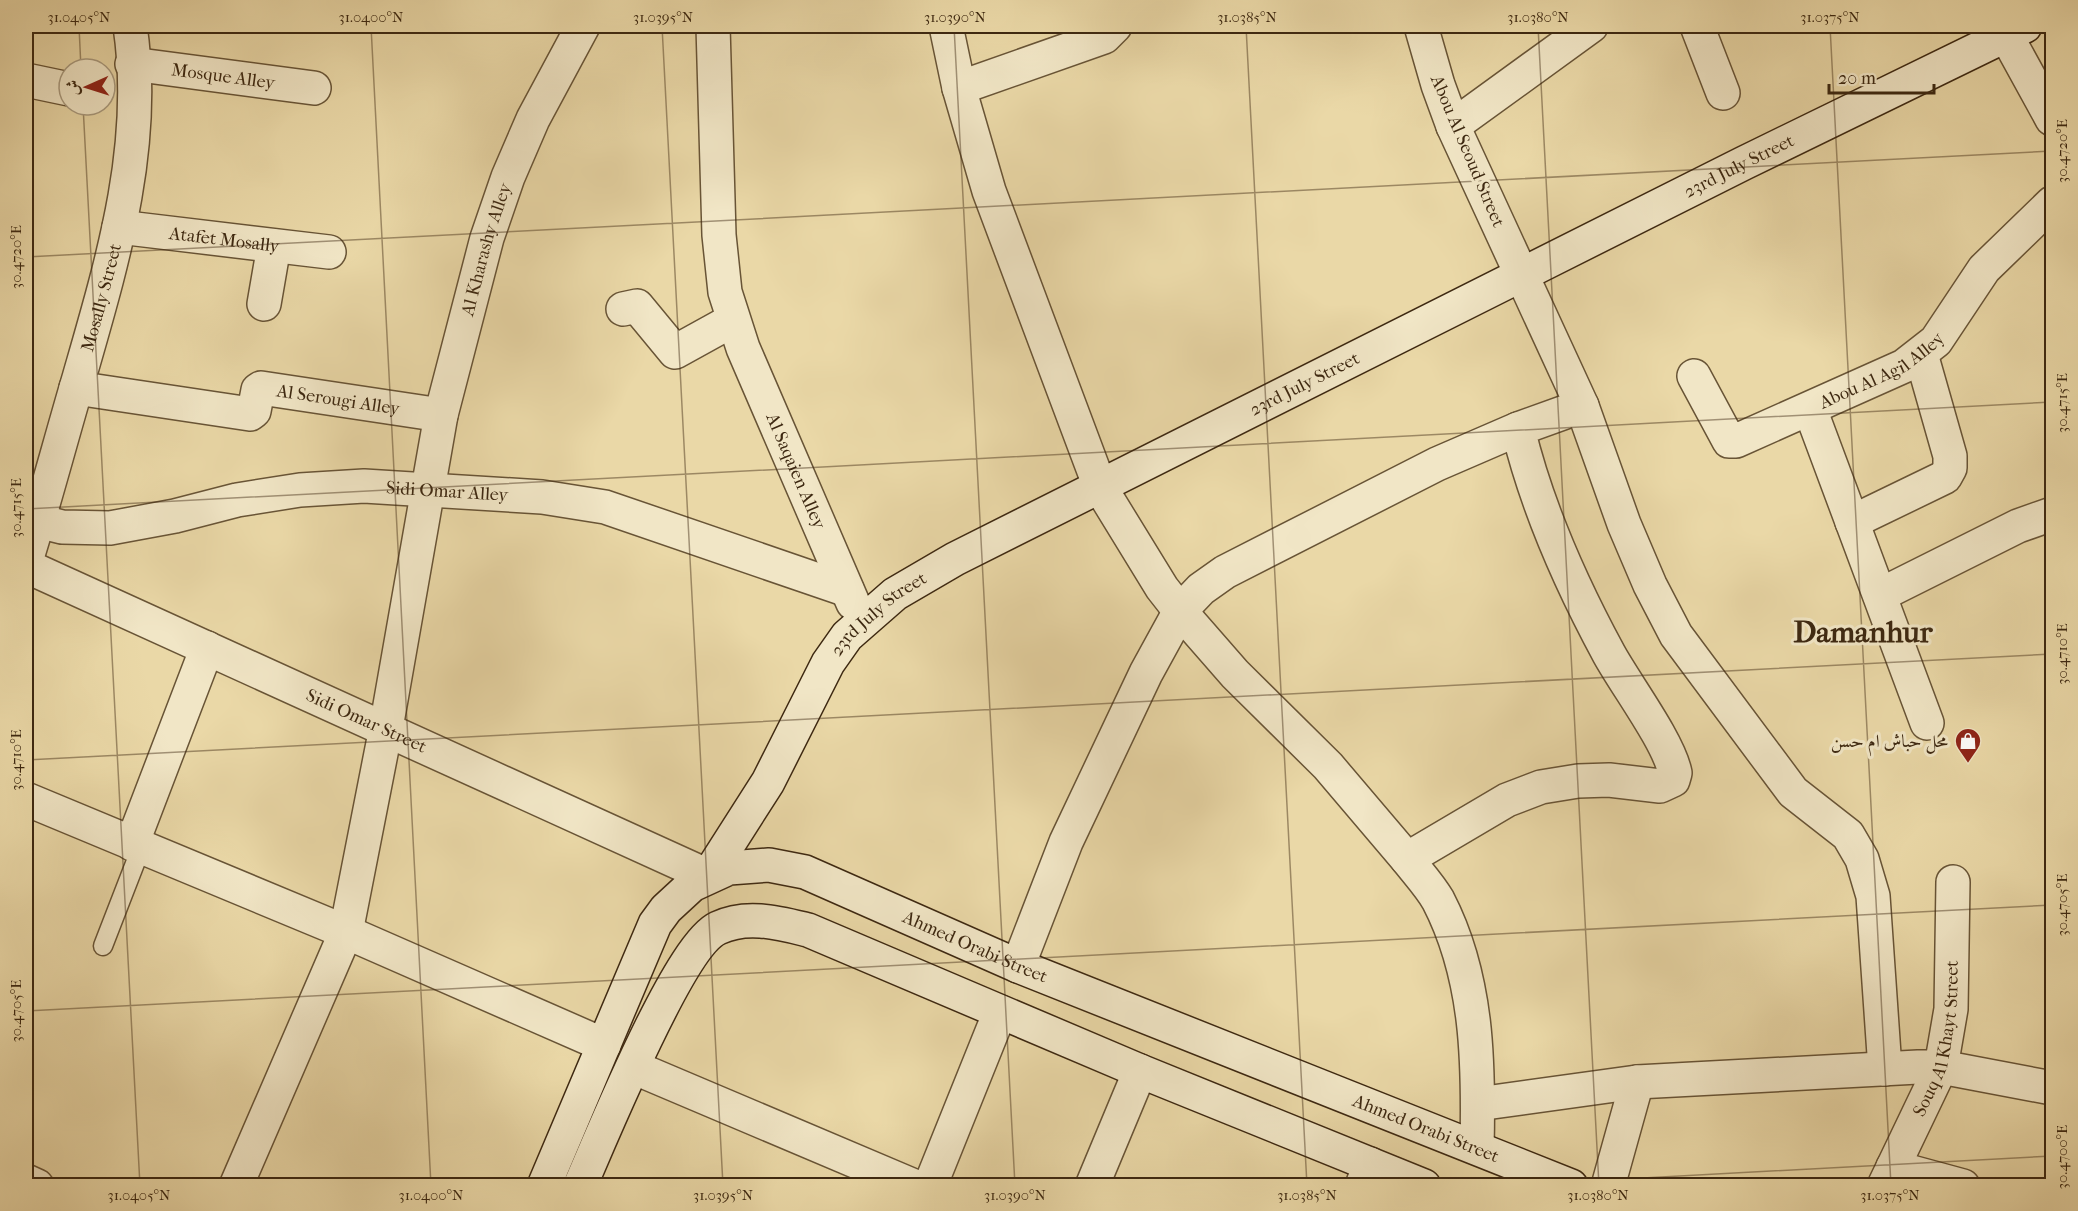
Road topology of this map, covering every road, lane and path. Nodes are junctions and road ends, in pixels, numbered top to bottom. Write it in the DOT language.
graph roads {
  1 [pos="130,26"];
  2 [pos="583,26"];
  3 [pos="713,26"];
  4 [pos="946,26"];
  5 [pos="1115,26"];
  6 [pos="1421,26"];
  7 [pos="1591,26"];
  8 [pos="1697,26"];
  9 [pos="2011,28"];
  10 [pos="132,64"];
  11 [pos="26,80"];
  12 [pos="57,86"];
  13 [pos="314,88"];
  14 [pos="959,88"];
  15 [pos="1723,93"];
  16 [pos="119,99"];
  17 [pos="2052,119"];
  18 [pos="1453,126"];
  19 [pos="2052,203"];
  20 [pos="119,227"];
  21 [pos="274,246"];
  22 [pos="329,252"];
  23 [pos="1522,275"];
  24 [pos="264,304"];
  25 [pos="623,309"];
  26 [pos="733,320"];
  27 [pos="1921,354"];
  28 [pos="1694,376"];
  29 [pos="76,388"];
  30 [pos="1582,406"];
  31 [pos="1810,409"];
  32 [pos="441,415"];
  33 [pos="1518,429"];
  34 [pos="1100,487"];
  35 [pos="429,489"];
  36 [pos="2052,514"];
  37 [pos="38,520"];
  38 [pos="1852,522"];
  39 [pos="26,561"];
  40 [pos="26,566"];
  41 [pos="847,590"];
  42 [pos="1880,595"];
  43 [pos="1180,611"];
  44 [pos="862,621"];
  45 [pos="207,648"];
  46 [pos="1927,723"];
  47 [pos="386,728"];
  48 [pos="26,800"];
  49 [pos="136,846"];
  50 [pos="1407,859"];
  51 [pos="708,876"];
  52 [pos="1953,882"];
  53 [pos="346,932"];
  54 [pos="103,946"];
  55 [pos="1018,966"];
  56 [pos="1000,1012"];
  57 [pos="604,1045"];
  58 [pos="633,1067"];
  59 [pos="1941,1067"];
  60 [pos="1885,1069"];
  61 [pos="1140,1071"];
  62 [pos="1637,1082"];
  63 [pos="2052,1088"];
  64 [pos="1478,1104"];
  65 [pos="1477,1148"];
  66 [pos="1366,1175"];
  67 [pos="1889,1176"];
  68 [pos="26,1181"];
  69 [pos="37,1185"];
  70 [pos="236,1185"];
  71 [pos="544,1185"];
  72 [pos="580,1185"];
  73 [pos="914,1185"];
  74 [pos="930,1185"];
  75 [pos="1092,1185"];
  76 [pos="1424,1185"];
  77 [pos="1571,1185"];
  78 [pos="1608,1185"];
  79 [pos="1963,1185"];
  1 -- 10 [label="street, Mosally Street"];
  2 -- 32 [label="street, Al Kharashy Alley"];
  3 -- 26 [label="street, Al Saqaien Alley"];
  4 -- 14 [label="street"];
  5 -- 14 [label="street"];
  6 -- 18 [label="street, Abou Al Seoud Street"];
  7 -- 18 [label="street"];
  8 -- 15 [label="street"];
  9 -- 17 [label="street"];
  9 -- 23 [label="street, 23rd July Street"];
  10 -- 13 [label="street, Mosque Alley"];
  10 -- 16 [label="street, Mosally Street"];
  11 -- 12 [label="street"];
  14 -- 34 [label="street"];
  16 -- 20 [label="street, Mosally Street"];
  18 -- 23 [label="street, Abou Al Seoud Street"];
  19 -- 27 [label="street, Abou Al Agil Alley"];
  20 -- 21 [label="street, Atafet Mosally"];
  20 -- 29 [label="street, Mosally Street"];
  21 -- 22 [label="street, Atafet Mosally"];
  21 -- 24 [label="street"];
  23 -- 30 [label="street, Abou Al Seoud Street"];
  23 -- 34 [label="street, 23rd July Street"];
  25 -- 26 [label="street"];
  26 -- 41 [label="street, Al Saqaien Alley"];
  27 -- 31 [label="street, Abou Al Agil Alley"];
  27 -- 38 [label="street"];
  28 -- 31 [label="street, Abou Al Agil Alley"];
  29 -- 32 [label="street, Al Serougi Alley"];
  29 -- 37 [label="street, Mosally Street"];
  30 -- 33 [label="street"];
  30 -- 60 [label="street, Abou Al Seoud Street"];
  31 -- 38 [label="street"];
  32 -- 35 [label="street, Al Kharashy Alley"];
  33 -- 43 [label="street"];
  33 -- 50 [label="street"];
  34 -- 43 [label="street"];
  34 -- 44 [label="street, 23rd July Street"];
  35 -- 37 [label="street, Sidi Omar Alley"];
  35 -- 41 [label="street, Sidi Omar Alley"];
  35 -- 47 [label="street, Al Kharashy Alley"];
  36 -- 42 [label="street"];
  37 -- 39 [label="street, Mosally Street"];
  38 -- 42 [label="street"];
  40 -- 45 [label="street, Sidi Omar Street"];
  41 -- 44 [label="street, Al Saqaien Alley"];
  42 -- 46 [label="street"];
  43 -- 50 [label="street"];
  43 -- 55 [label="street"];
  44 -- 51 [label="street, 23rd July Street"];
  45 -- 47 [label="street, Sidi Omar Street"];
  45 -- 49 [label="street"];
  47 -- 51 [label="street, Sidi Omar Street"];
  47 -- 53 [label="street, Al Kharashy Alley"];
  48 -- 49 [label="street"];
  49 -- 53 [label="street"];
  49 -- 54 [label="lane"];
  50 -- 64 [label="street"];
  51 -- 55 [label="street, Ahmed Orabi Street"];
  51 -- 57 [label="street, Ahmed Orabi Street"];
  52 -- 59 [label="street, Souq Al Khayt Street"];
  53 -- 57 [label="street"];
  53 -- 70 [label="street, Al Kharashy Alley"];
  55 -- 65 [label="street, Ahmed Orabi Street"];
  56 -- 58 [label="street"];
  56 -- 61 [label="street"];
  56 -- 74 [label="street"];
  57 -- 71 [label="street, Ahmed Orabi Street"];
  58 -- 72 [label="street"];
  58 -- 73 [label="street"];
  59 -- 60 [label="street"];
  59 -- 63 [label="street"];
  59 -- 67 [label="street, Souq Al Khayt Street"];
  60 -- 62 [label="street"];
  61 -- 66 [label="street"];
  61 -- 75 [label="street"];
  62 -- 64 [label="street"];
  62 -- 78 [label="street"];
  64 -- 65 [label="street"];
  65 -- 77 [label="street, Ahmed Orabi Street"];
  66 -- 76 [label="street"];
  67 -- 79 [label="street"];
  68 -- 69 [label="street"];
}
